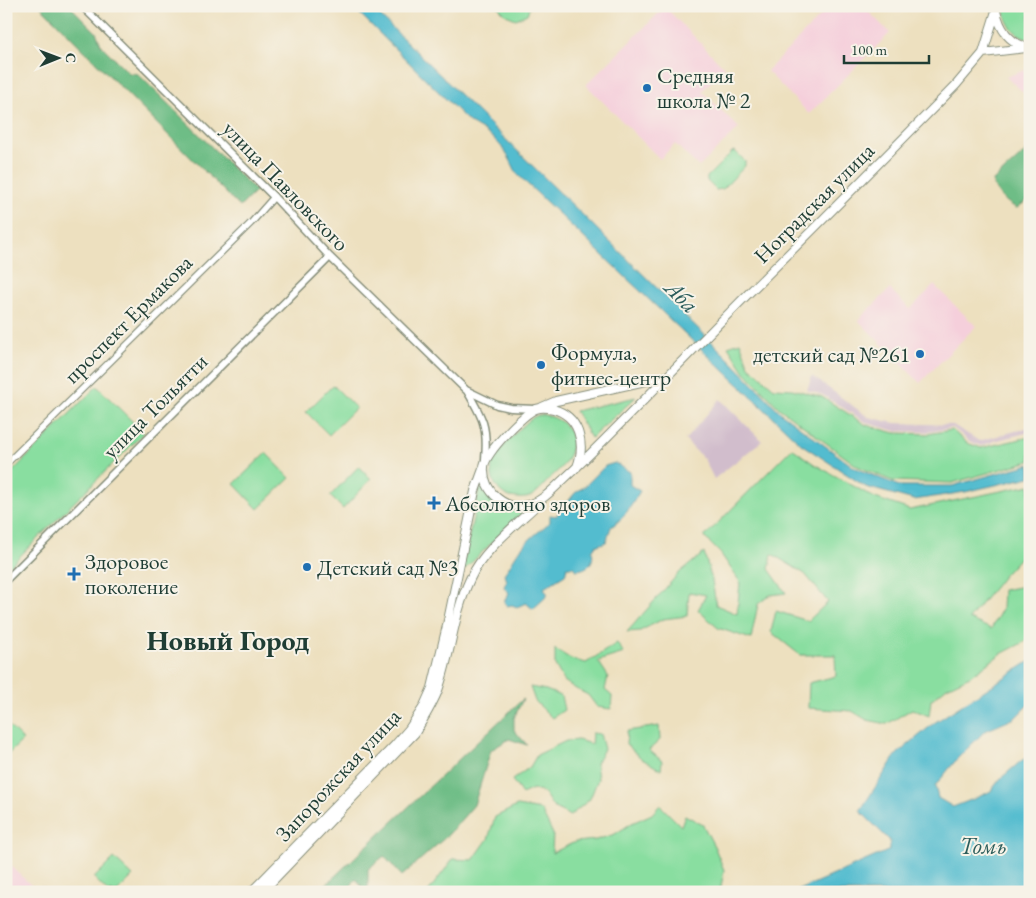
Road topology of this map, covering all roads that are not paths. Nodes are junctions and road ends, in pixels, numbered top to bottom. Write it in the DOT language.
graph roads {
  1 [pos="82,6"];
  2 [pos="996,9"];
  3 [pos="1029,48"];
  4 [pos="983,52"];
  5 [pos="274,198"];
  6 [pos="330,256"];
  7 [pos="668,376"];
  8 [pos="466,390"];
  9 [pos="537,409"];
  10 [pos="485,459"];
  11 [pos="6,464"];
  12 [pos="577,466"];
  13 [pos="484,468"];
  14 [pos="544,498"];
  15 [pos="6,580"];
  16 [pos="251,892"];
  17 [pos="262,892"];
  1 -- 5 [label="main road, улица Павловского"];
  2 -- 3 [label="main road"];
  2 -- 4 [label="main road"];
  3 -- 4 [label="main road"];
  4 -- 7 [label="main road, Ноградская улица"];
  5 -- 6 [label="main road, улица Павловского"];
  5 -- 11 [label="street, проспект Ермакова"];
  6 -- 8 [label="main road, улица Павловского"];
  6 -- 15 [label="main road, улица Тольятти"];
  7 -- 9 [label="main road"];
  7 -- 12 [label="main road, Ноградская улица"];
  8 -- 9 [label="main road, улица Павловского"];
  8 -- 10 [label="main road, улица Павловского"];
  9 -- 10 [label="main road"];
  9 -- 12 [label="main road"];
  10 -- 13 [label="main road"];
  12 -- 14 [label="main road"];
  13 -- 14 [label="main road"];
  13 -- 16 [label="main road, Запорожская улица"];
  14 -- 17 [label="main road, Запорожская улица"];
}
